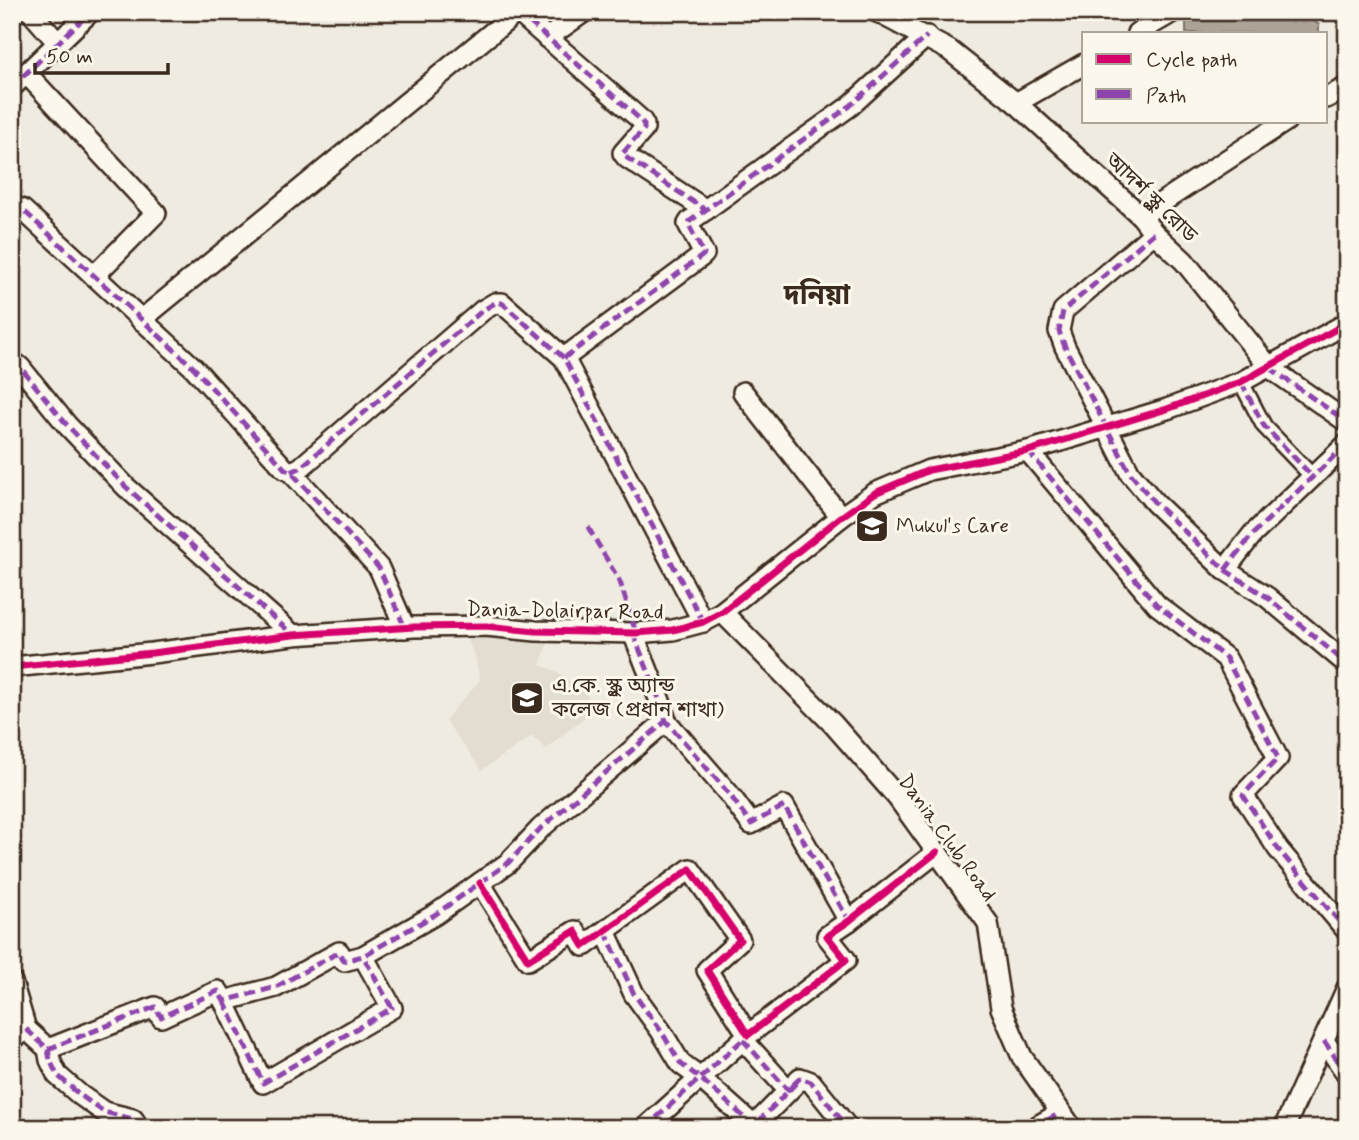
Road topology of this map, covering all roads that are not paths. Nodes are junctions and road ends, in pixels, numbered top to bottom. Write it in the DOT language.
graph roads {
  1 [pos="31,12"];
  2 [pos="90,12"];
  3 [pos="518,12"];
  4 [pos="584,12"];
  5 [pos="877,12"];
  6 [pos="1173,12"];
  7 [pos="1139,32"];
  8 [pos="927,36"];
  9 [pos="547,38"];
  10 [pos="57,42"];
  11 [pos="1082,65"];
  12 [pos="19,80"];
  13 [pos="1347,87"];
  14 [pos="1328,97"];
  15 [pos="1016,103"];
  16 [pos="1284,122"];
  17 [pos="14,209"];
  18 [pos="706,210"];
  19 [pos="1141,216"];
  20 [pos="1154,233"];
  21 [pos="94,276"];
  22 [pos="141,320"];
  23 [pos="1347,323"];
  24 [pos="564,358"];
  25 [pos="12,361"];
  26 [pos="1270,368"];
  27 [pos="1241,382"];
  28 [pos="743,392"];
  29 [pos="1347,422"];
  30 [pos="1106,428"];
  31 [pos="1347,444"];
  32 [pos="1028,451"];
  33 [pos="291,472"];
  34 [pos="1313,477"];
  35 [pos="841,517"];
  36 [pos="1226,570"];
  37 [pos="723,612"];
  38 [pos="703,622"];
  39 [pos="405,628"];
  40 [pos="633,633"];
  41 [pos="293,635"];
  42 [pos="1347,664"];
  43 [pos="12,667"];
  44 [pos="666,721"];
  45 [pos="937,852"];
  46 [pos="480,883"];
  47 [pos="849,921"];
  48 [pos="1347,930"];
  49 [pos="605,931"];
  50 [pos="363,956"];
  51 [pos="12,982"];
  52 [pos="1347,988"];
  53 [pos="224,1002"];
  54 [pos="19,1035"];
  55 [pos="745,1037"];
  56 [pos="1324,1041"];
  57 [pos="48,1049"];
  58 [pos="1347,1074"];
  59 [pos="700,1078"];
  60 [pos="799,1080"];
  61 [pos="1066,1120"];
  62 [pos="755,1127"];
  63 [pos="139,1128"];
  64 [pos="645,1128"];
  65 [pos="848,1128"];
  66 [pos="1034,1128"];
  67 [pos="1284,1128"];
  1 -- 10 [label="street"];
  2 -- 10 [label="street"];
  3 -- 9 [label="street"];
  3 -- 22 [label="street"];
  4 -- 9 [label="street"];
  5 -- 8 [label="street, আদর্শ স্কুল রোড"];
  6 -- 7 [label="street"];
  8 -- 15 [label="street, আদর্শ স্কুল রোড"];
  8 -- 18 [label="street"];
  9 -- 18 [label="street"];
  10 -- 12 [label="street"];
  11 -- 15 [label="street"];
  12 -- 21 [label="street"];
  13 -- 14 [label="street"];
  15 -- 19 [label="street, আদর্শ স্কুল রোড"];
  16 -- 19 [label="street"];
  17 -- 21 [label="street"];
  18 -- 24 [label="street"];
  19 -- 20 [label="street, আদর্শ স্কুল রোড"];
  20 -- 26 [label="street, আদর্শ স্কুল রোড"];
  20 -- 30 [label="street"];
  21 -- 22 [label="street"];
  22 -- 33 [label="street"];
  23 -- 26 [label="street, Dania-Dolairpar Road"];
  24 -- 33 [label="street"];
  24 -- 38 [label="street"];
  25 -- 41 [label="street"];
  26 -- 27 [label="street, Dania-Dolairpar Road"];
  26 -- 29 [label="street, আদর্শ স্কুল রোড"];
  27 -- 30 [label="street, Dania-Dolairpar Road"];
  27 -- 34 [label="street"];
  28 -- 35 [label="street"];
  30 -- 32 [label="street, Dania-Dolairpar Road"];
  30 -- 36 [label="street"];
  31 -- 34 [label="street"];
  32 -- 35 [label="street, Dania-Dolairpar Road"];
  32 -- 48 [label="street"];
  33 -- 39 [label="street"];
  34 -- 36 [label="street"];
  35 -- 37 [label="street, Dania-Dolairpar Road"];
  36 -- 42 [label="street"];
  37 -- 38 [label="street, Dania-Dolairpar Road"];
  37 -- 45 [label="street, Dania Club Road"];
  38 -- 40 [label="street, Dania-Dolairpar Road"];
  39 -- 40 [label="street, Dania-Dolairpar Road"];
  39 -- 41 [label="street, Dania-Dolairpar Road"];
  40 -- 44 [label="street"];
  41 -- 43 [label="street, Dania-Dolairpar Road"];
  44 -- 46 [label="street"];
  44 -- 47 [label="street"];
  45 -- 47 [label="street"];
  45 -- 61 [label="street, Dania Club Road"];
  46 -- 49 [label="street"];
  46 -- 50 [label="street"];
  47 -- 55 [label="street"];
  49 -- 55 [label="street"];
  49 -- 59 [label="street"];
  50 -- 53 [label="street"];
  50 -- 53 [label="street"];
  51 -- 54 [label="street"];
  52 -- 56 [label="street"];
  53 -- 57 [label="street"];
  54 -- 57 [label="street"];
  55 -- 59 [label="street"];
  55 -- 60 [label="street"];
  56 -- 58 [label="street"];
  56 -- 67 [label="street"];
  57 -- 63 [label="street"];
  59 -- 62 [label="street"];
  59 -- 64 [label="street"];
  60 -- 62 [label="street"];
  60 -- 65 [label="street"];
  61 -- 66 [label="street"];
}
